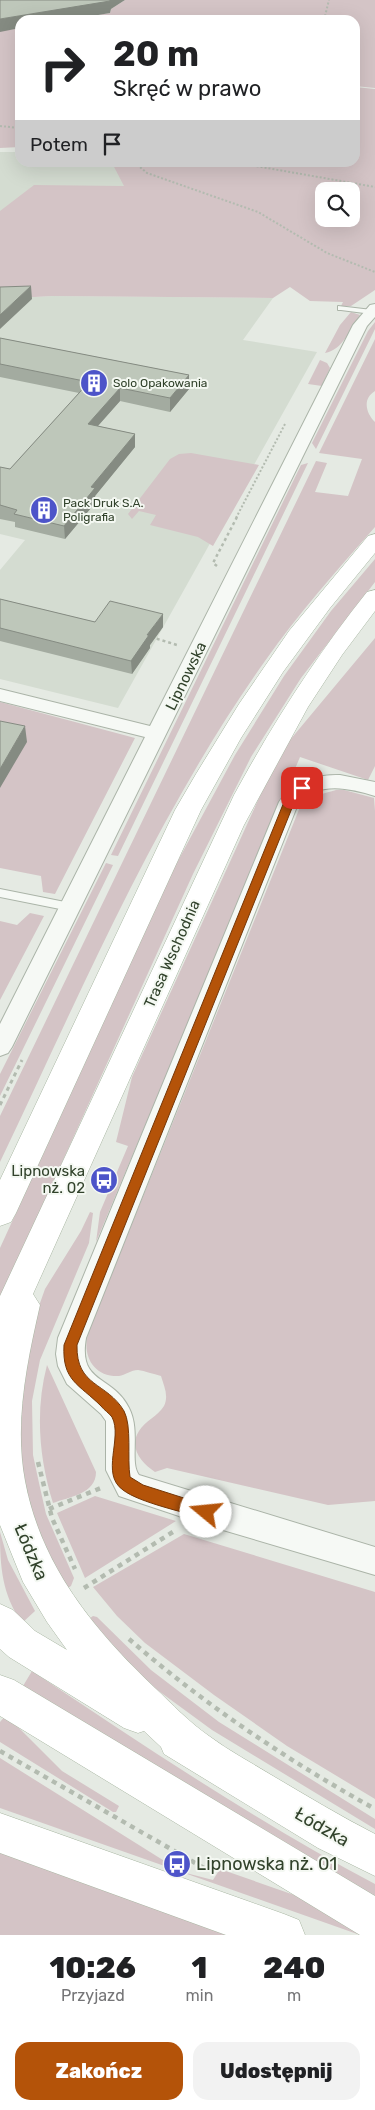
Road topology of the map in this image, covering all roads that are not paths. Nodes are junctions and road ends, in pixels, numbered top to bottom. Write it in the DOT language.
graph roads {
  1 [pos="341,308"];
  2 [pos="373,310"];
  3 [pos="375,540"];
  4 [pos="375,596"];
  5 [pos="0,695"];
  6 [pos="157,734"];
  7 [pos="375,789"];
  8 [pos="0,893"];
  9 [pos="70,907"];
  10 [pos="0,1047"];
  11 [pos="0,1213"];
  12 [pos="42,1243"];
  13 [pos="0,1330"];
  14 [pos="375,1561"];
  15 [pos="0,1623"];
  16 [pos="0,1694"];
  17 [pos="193,1749"];
  18 [pos="0,1833"];
  19 [pos="375,1856"];
  20 [pos="375,1920"];
  21 [pos="284,1935"];
  1 -- 2 [label="lane"];
  2 -- 6 [label="street, Lipnowska"];
  3 -- 11 [label="main road"];
  4 -- 12 [label="main road, Trasa Wschodnia"];
  5 -- 6 [label="street"];
  6 -- 9 [label="street, Lipnowska"];
  7 -- 14 [label="street"];
  8 -- 9 [label="lane"];
  9 -- 10 [label="street, Lipnowska"];
  12 -- 13 [label="main road, Trasa Wschodnia"];
  12 -- 17 [label="main road, Łódzka"];
  15 -- 17 [label="main road, Łódzka"];
  16 -- 20 [label="main road"];
  17 -- 19 [label="main road, Łódzka"];
  18 -- 21 [label="main road"];
}
